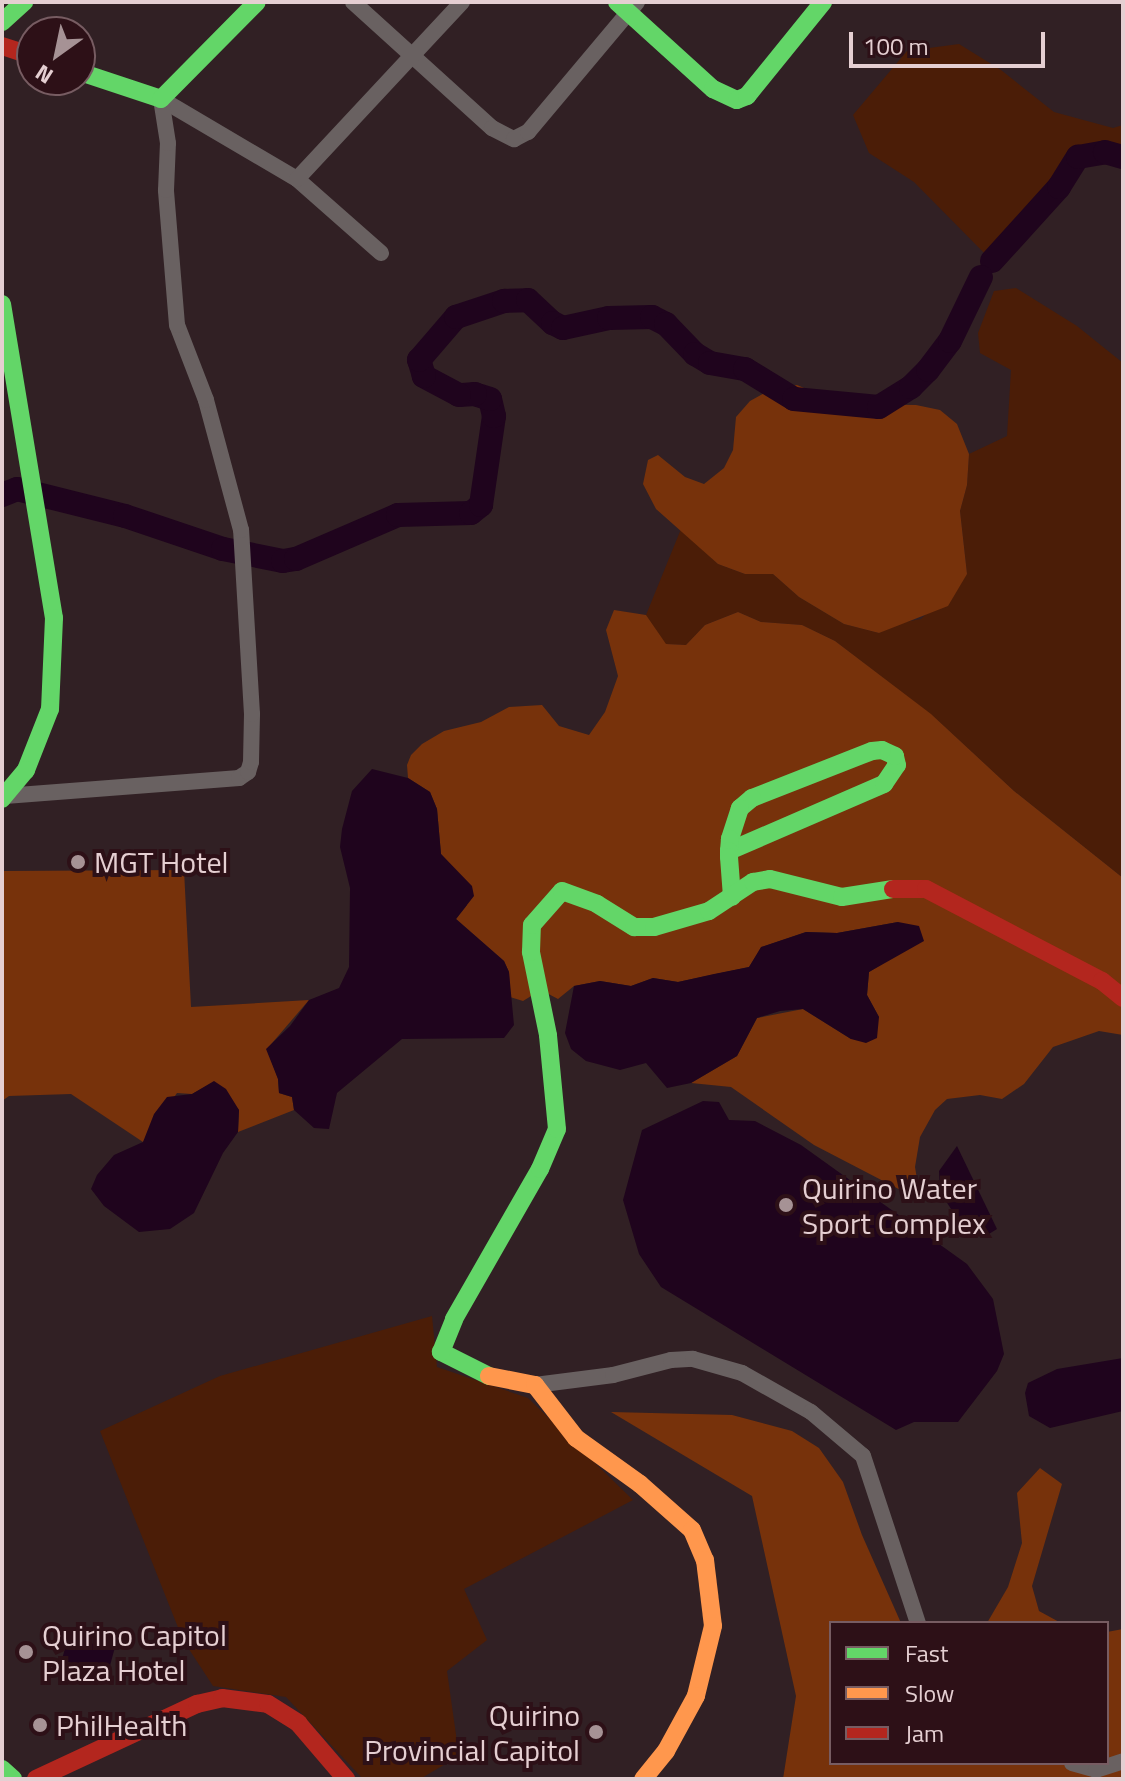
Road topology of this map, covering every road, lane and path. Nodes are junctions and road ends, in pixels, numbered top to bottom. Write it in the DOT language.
graph roads {
  1 [pos="24,2"];
  2 [pos="257,2"];
  3 [pos="353,2"];
  4 [pos="462,2"];
  5 [pos="823,2"];
  6 [pos="627,5"];
  7 [pos="2,22"];
  8 [pos="414,55"];
  9 [pos="96,77"];
  10 [pos="161,99"];
  11 [pos="297,179"];
  12 [pos="381,253"];
  13 [pos="2,304"];
  14 [pos="4,798"];
  15 [pos="729,851"];
  16 [pos="732,897"];
  17 [pos="1123,998"];
  18 [pos="535,1385"];
  19 [pos="917,1621"];
  20 [pos="1123,1761"];
  21 [pos="1079,1765"];
  22 [pos="2,1769"];
  23 [pos="13,1779"];
  24 [pos="36,1779"];
  25 [pos="346,1779"];
  26 [pos="643,1779"];
  1 -- 7 [label="street"];
  2 -- 10 [label="street"];
  3 -- 8 [label="street"];
  4 -- 8 [label="street"];
  5 -- 6 [label="street"];
  6 -- 8 [label="street"];
  8 -- 11 [label="street"];
  9 -- 10 [label="street"];
  10 -- 11 [label="street"];
  10 -- 14 [label="street"];
  11 -- 12 [label="street"];
  13 -- 14 [label="street"];
  15 -- 15 [label="street"];
  15 -- 16 [label="street"];
  16 -- 17 [label="street"];
  16 -- 18 [label="street"];
  18 -- 19 [label="street"];
  18 -- 26 [label="street"];
  20 -- 21 [label="street"];
  22 -- 23 [label="street"];
  24 -- 25 [label="street"];
}
